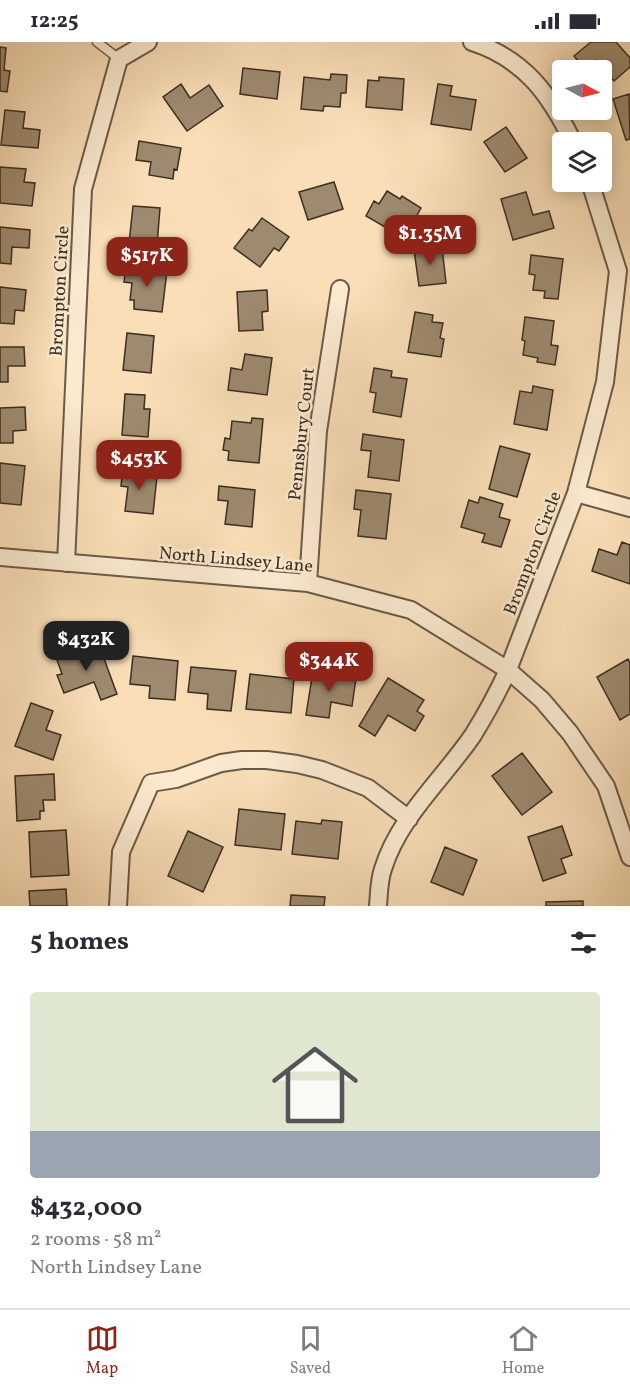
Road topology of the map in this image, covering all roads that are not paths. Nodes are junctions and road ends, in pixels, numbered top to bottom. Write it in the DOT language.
graph roads {
  1 [pos="97,42"];
  2 [pos="148,42"];
  3 [pos="472,42"];
  4 [pos="119,59"];
  5 [pos="568,132"];
  6 [pos="594,192"];
  7 [pos="624,271"];
  8 [pos="340,289"];
  9 [pos="576,493"];
  10 [pos="630,507"];
  11 [pos="0,557"];
  12 [pos="66,563"];
  13 [pos="308,583"];
  14 [pos="508,670"];
  15 [pos="409,819"];
  16 [pos="630,857"];
  17 [pos="118,906"];
  18 [pos="378,906"];
  1 -- 4 [label="lane"];
  2 -- 4 [label="street"];
  3 -- 5 [label="street"];
  4 -- 12 [label="street, Brompton Circle"];
  6 -- 7 [label="street, Brompton Circle"];
  7 -- 9 [label="street, Brompton Circle"];
  8 -- 13 [label="street, Pennsbury Court"];
  9 -- 10 [label="street"];
  9 -- 14 [label="street, Brompton Circle"];
  11 -- 12 [label="street, North Lindsey Lane"];
  12 -- 13 [label="street, North Lindsey Lane"];
  13 -- 14 [label="street, North Lindsey Lane"];
  14 -- 15 [label="street, Brompton Circle"];
  14 -- 16 [label="street, North Lindsey Lane"];
  15 -- 17 [label="street"];
  15 -- 18 [label="street, Brompton Circle"];
}
